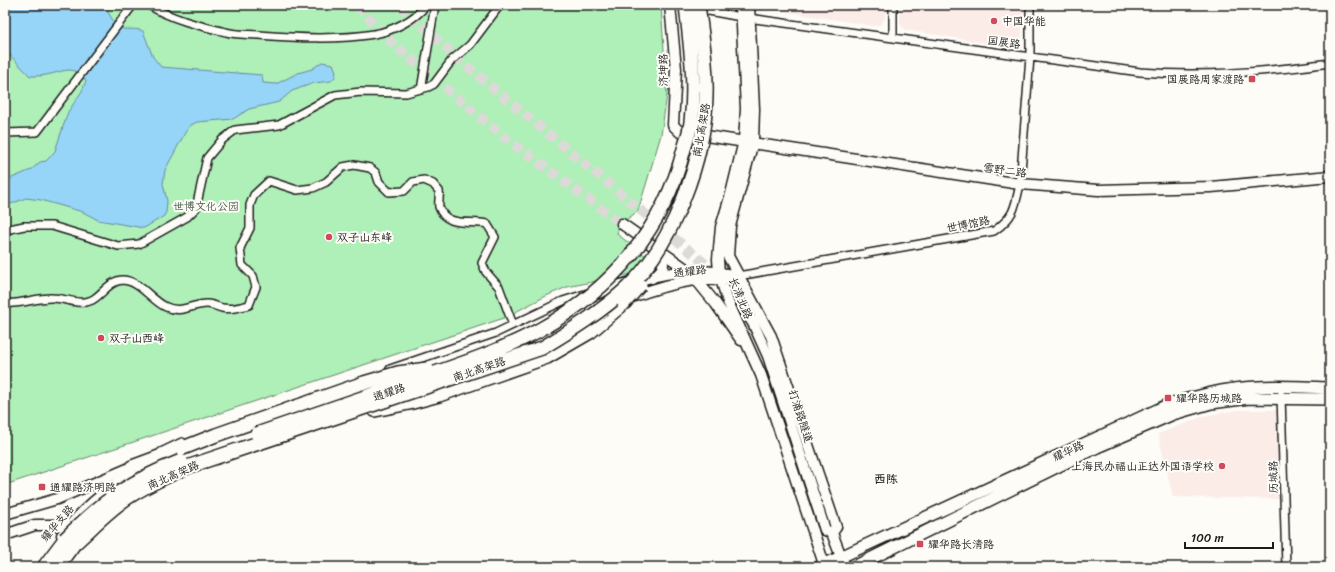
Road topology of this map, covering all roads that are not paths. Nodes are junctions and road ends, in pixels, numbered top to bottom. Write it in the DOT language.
graph roads {
  1 [pos="133,5"];
  2 [pos="149,5"];
  3 [pos="426,5"];
  4 [pos="436,5"];
  5 [pos="500,5"];
  6 [pos="670,5"];
  7 [pos="676,5"];
  8 [pos="686,5"];
  9 [pos="698,5"];
  10 [pos="740,5"];
  11 [pos="749,5"];
  12 [pos="893,5"];
  13 [pos="1030,5"];
  14 [pos="746,17"];
  15 [pos="893,38"];
  16 [pos="1030,57"];
  17 [pos="1330,63"];
  18 [pos="421,90"];
  19 [pos="680,132"];
  20 [pos="5,133"];
  21 [pos="748,142"];
  22 [pos="1330,176"];
  23 [pos="1020,184"];
  24 [pos="622,224"];
  25 [pos="5,230"];
  26 [pos="662,245"];
  27 [pos="689,271"];
  28 [pos="738,276"];
  29 [pos="720,277"];
  30 [pos="652,278"];
  31 [pos="696,280"];
  32 [pos="611,288"];
  33 [pos="5,303"];
  34 [pos="742,306"];
  35 [pos="513,325"];
  36 [pos="751,355"];
  37 [pos="460,364"];
  38 [pos="1330,388"];
  39 [pos="1281,392"];
  40 [pos="1330,399"];
  41 [pos="376,410"];
  42 [pos="178,450"];
  43 [pos="159,463"];
  44 [pos="132,467"];
  45 [pos="5,514"];
  46 [pos="70,525"];
  47 [pos="26,528"];
  48 [pos="832,533"];
  49 [pos="5,535"];
  50 [pos="58,540"];
  51 [pos="843,562"];
  52 [pos="823,566"];
  53 [pos="38,567"];
  54 [pos="44,567"];
  55 [pos="57,567"];
  56 [pos="61,567"];
  57 [pos="854,567"];
  58 [pos="1286,567"];
  1 -- 20 [label="street"];
  2 -- 3 [label="street"];
  4 -- 18 [label="street"];
  5 -- 18 [label="street"];
  6 -- 19 [label="street, 济坤路"];
  7 -- 14 [label="street, 国展路"];
  8 -- 37 [label="highway, 南北高架路, bridge"];
  9 -- 26 [label="highway, 南北高架路, bridge"];
  10 -- 14 [label="street, 长清北路"];
  11 -- 14 [label="street, 长清北路"];
  12 -- 15 [label="street"];
  13 -- 16 [label="street, 世博馆路"];
  14 -- 15 [label="street, 国展路"];
  14 -- 21 [label="street, 长清北路"];
  15 -- 16 [label="street, 国展路"];
  16 -- 17 [label="street, 国展路"];
  16 -- 23 [label="street, 世博馆路"];
  18 -- 25 [label="street"];
  19 -- 21 [label="street, 雪野二路"];
  21 -- 23 [label="street, 雪野二路"];
  21 -- 28 [label="street, 长清北路"];
  21 -- 29 [label="street, 长清北路"];
  22 -- 23 [label="street, 雪野二路"];
  23 -- 28 [label="street, 世博馆路"];
  24 -- 26 [label="street"];
  26 -- 27 [label="street"];
  26 -- 30 [label="street"];
  26 -- 41 [label="highway, bridge"];
  26 -- 55 [label="highway, 南北高架路, bridge"];
  27 -- 29 [label="street, 通耀路"];
  27 -- 30 [label="street, 通耀路"];
  27 -- 31 [label="street"];
  28 -- 29 [label="street, 通耀路"];
  28 -- 48 [label="street, 长清北路"];
  29 -- 31 [label="street, 通耀路"];
  29 -- 36 [label="street, 长清北路"];
  30 -- 32 [label="street, 通耀路"];
  31 -- 36 [label="street"];
  31 -- 41 [label="street, 通耀路"];
  32 -- 35 [label="street"];
  32 -- 43 [label="street, 通耀路"];
  33 -- 35 [label="street"];
  34 -- 48 [label="street, 打浦路隧道"];
  35 -- 44 [label="street"];
  36 -- 52 [label="street, 长清北路"];
  37 -- 42 [label="highway, bridge"];
  37 -- 54 [label="highway, 南北高架路, bridge"];
  38 -- 39 [label="main road, 耀华路"];
  39 -- 40 [label="main road, 耀华路"];
  39 -- 51 [label="main road, 耀华路"];
  39 -- 57 [label="main road, 耀华路"];
  39 -- 58 [label="street, 历城路"];
  41 -- 56 [label="street, 通耀路"];
  42 -- 43 [label="highway"];
  42 -- 44 [label="highway"];
  43 -- 46 [label="street, 耀华支路"];
  44 -- 45 [label="street"];
  46 -- 47 [label="street"];
  46 -- 50 [label="street, 耀华支路"];
  47 -- 49 [label="street"];
  47 -- 50 [label="street"];
  48 -- 51 [label="street, 长清北路"];
  50 -- 53 [label="street, 耀华支路"];
  51 -- 52 [label="main road, 耀华路"];
}
